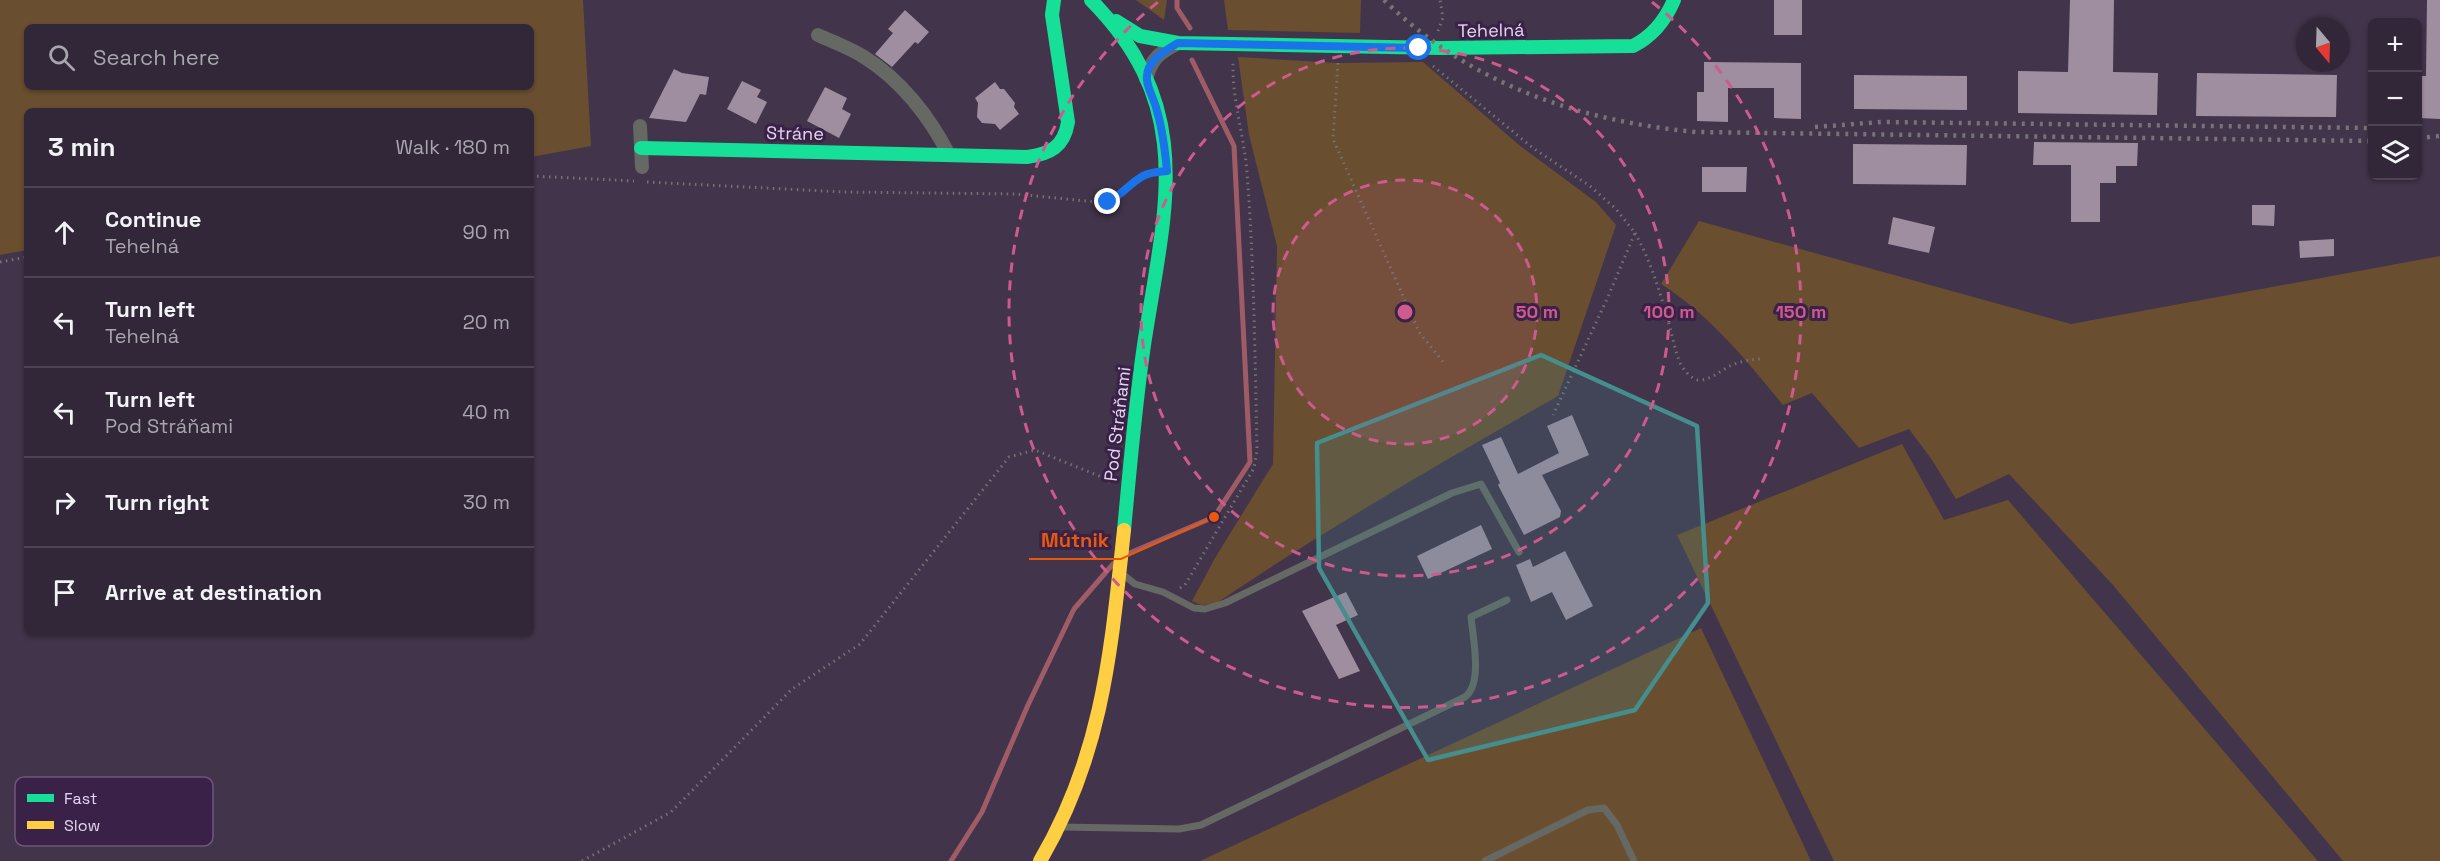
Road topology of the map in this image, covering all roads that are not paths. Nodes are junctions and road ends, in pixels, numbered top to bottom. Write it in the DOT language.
graph roads {
  1 [pos="1054,0"];
  2 [pos="1092,0"];
  3 [pos="1674,0"];
  4 [pos="1110,17"];
  5 [pos="818,35"];
  6 [pos="1178,43"];
  7 [pos="1146,79"];
  8 [pos="640,126"];
  9 [pos="641,148"];
  10 [pos="949,155"];
  11 [pos="642,167"];
  12 [pos="1519,552"];
  13 [pos="1119,566"];
  14 [pos="1507,600"];
  15 [pos="1058,827"];
  16 [pos="1047,854"];
  17 [pos="1485,861"];
  18 [pos="1634,861"];
  1 -- 10 [label="street, Stráne"];
  2 -- 4 [label="street, Pod Stráňami"];
  3 -- 6 [label="street, Tehelná"];
  4 -- 6 [label="street, Tehelná"];
  4 -- 7 [label="street, Pod Stráňami"];
  5 -- 10 [label="street"];
  6 -- 7 [label="street"];
  7 -- 13 [label="street, Pod Stráňami"];
  8 -- 9 [label="street"];
  9 -- 10 [label="street, Stráne"];
  9 -- 11 [label="street"];
  12 -- 13 [label="lane"];
  13 -- 15 [label="street, Pod Stráňami"];
  14 -- 15 [label="lane"];
  15 -- 16 [label="street, Pod Stráňami"];
  17 -- 18 [label="lane"];
}
